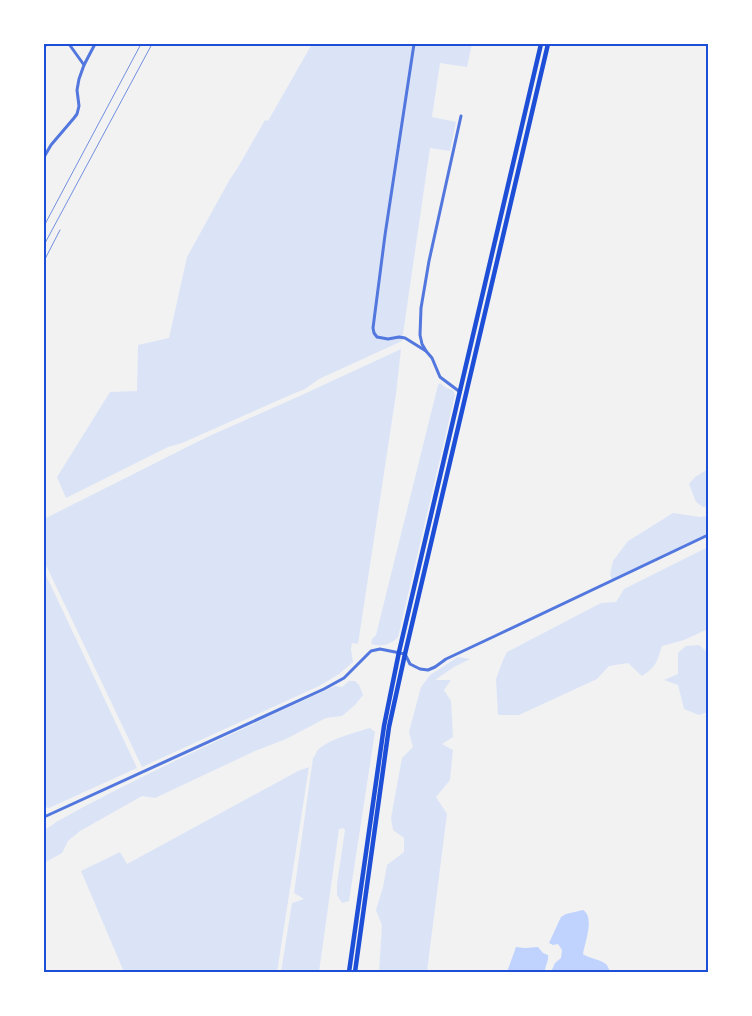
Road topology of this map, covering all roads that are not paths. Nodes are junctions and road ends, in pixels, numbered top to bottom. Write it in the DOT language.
graph roads {
  1 [pos="48,44"];
  2 [pos="69,44"];
  3 [pos="95,44"];
  4 [pos="414,44"];
  5 [pos="541,44"];
  6 [pos="548,44"];
  7 [pos="44,46"];
  8 [pos="84,65"];
  9 [pos="461,116"];
  10 [pos="44,157"];
  11 [pos="426,351"];
  12 [pos="460,392"];
  13 [pos="708,535"];
  14 [pos="399,652"];
  15 [pos="405,654"];
  16 [pos="44,817"];
  17 [pos="349,972"];
  18 [pos="355,972"];
  1 -- 7 [label="street"];
  2 -- 8 [label="street"];
  3 -- 8 [label="street"];
  4 -- 11 [label="street"];
  5 -- 12 [label="main road"];
  6 -- 15 [label="main road"];
  8 -- 10 [label="street"];
  9 -- 11 [label="street"];
  11 -- 12 [label="street"];
  12 -- 14 [label="main road"];
  13 -- 15 [label="street"];
  14 -- 15 [label="street"];
  14 -- 16 [label="street"];
  14 -- 17 [label="main road"];
  15 -- 18 [label="main road"];
}
